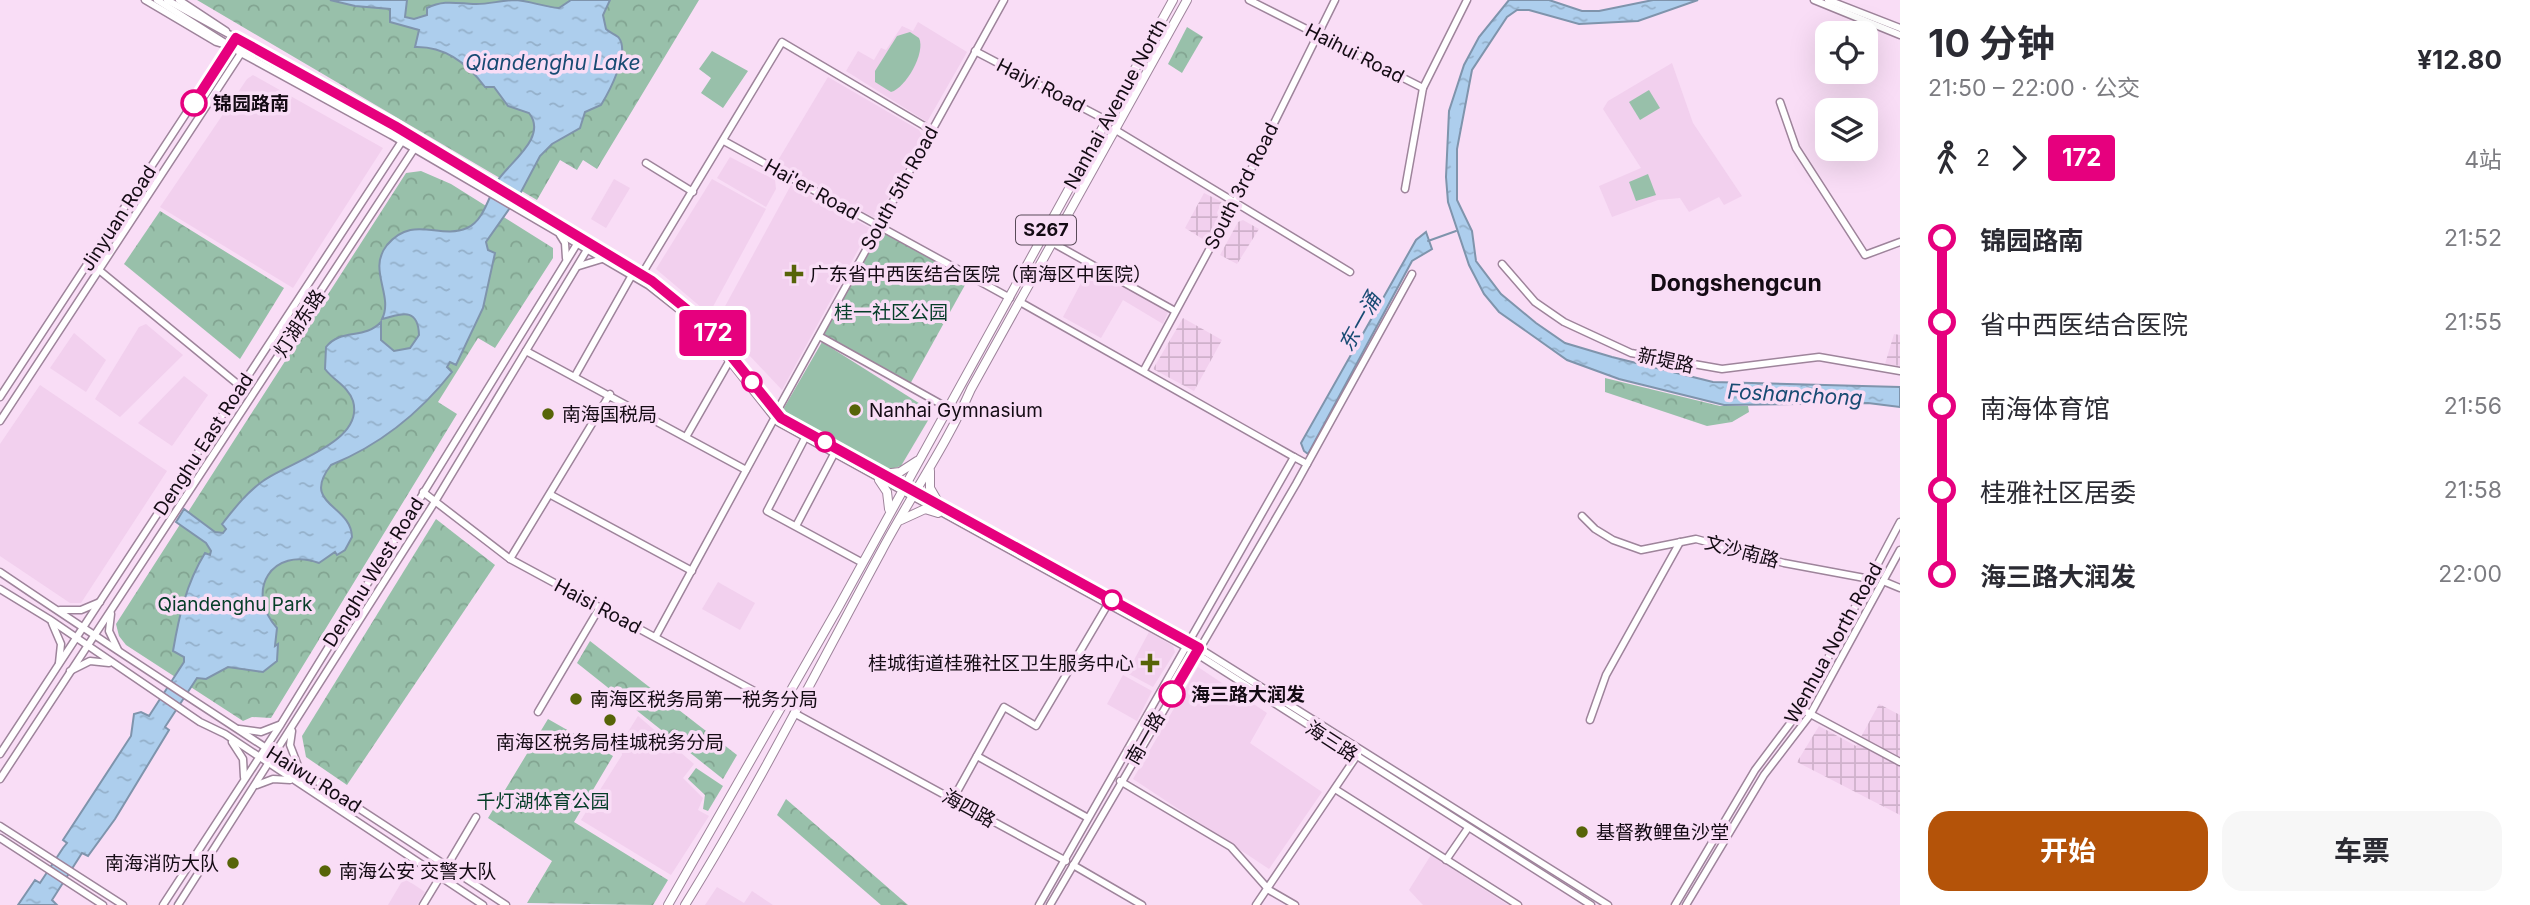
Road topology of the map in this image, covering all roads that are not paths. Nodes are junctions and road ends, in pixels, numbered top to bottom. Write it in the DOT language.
graph roads {
  1 [pos="145,0"];
  2 [pos="157,0"];
  3 [pos="167,0"];
  4 [pos="179,0"];
  5 [pos="1004,0"];
  6 [pos="1173,0"];
  7 [pos="1186,0"];
  8 [pos="1249,0"];
  9 [pos="1335,0"];
  10 [pos="1467,0"];
  11 [pos="1814,0"];
  12 [pos="1828,0"];
  13 [pos="1900,28"];
  14 [pos="1318,33"];
  15 [pos="1900,34"];
  16 [pos="236,38"];
  17 [pos="247,44"];
  18 [pos="231,46"];
  19 [pos="975,51"];
  20 [pos="241,53"];
  21 [pos="1423,89"];
  22 [pos="1780,102"];
  23 [pos="1106,120"];
  24 [pos="1114,129"];
  25 [pos="931,130"];
  26 [pos="407,134"];
  27 [pos="402,141"];
  28 [pos="724,141"];
  29 [pos="416,145"];
  30 [pos="646,163"];
  31 [pos="1405,189"];
  32 [pos="692,192"];
  33 [pos="1235,202"];
  34 [pos="524,207"];
  35 [pos="877,225"];
  36 [pos="557,231"];
  37 [pos="579,240"];
  38 [pos="1900,242"];
  39 [pos="1053,243"];
  40 [pos="590,246"];
  41 [pos="604,258"];
  42 [pos="566,259"];
  43 [pos="1502,264"];
  44 [pos="578,267"];
  45 [pos="99,270"];
  46 [pos="1350,272"];
  47 [pos="642,274"];
  48 [pos="1412,274"];
  49 [pos="632,275"];
  50 [pos="1010,298"];
  51 [pos="1020,302"];
  52 [pos="1175,311"];
  53 [pos="818,336"];
  54 [pos="526,351"];
  55 [pos="730,360"];
  56 [pos="1144,370"];
  57 [pos="1900,371"];
  58 [pos="575,376"];
  59 [pos="240,386"];
  60 [pos="610,394"];
  61 [pos="0,397"];
  62 [pos="948,408"];
  63 [pos="775,416"];
  64 [pos="0,421"];
  65 [pos="686,437"];
  66 [pos="806,438"];
  67 [pos="834,454"];
  68 [pos="1294,457"];
  69 [pos="919,459"];
  70 [pos="1307,464"];
  71 [pos="931,466"];
  72 [pos="746,470"];
  73 [pos="879,475"];
  74 [pos="903,488"];
  75 [pos="423,492"];
  76 [pos="551,495"];
  77 [pos="914,495"];
  78 [pos="436,500"];
  79 [pos="939,510"];
  80 [pos="1900,515"];
  81 [pos="1582,516"];
  82 [pos="885,518"];
  83 [pos="1900,522"];
  84 [pos="896,524"];
  85 [pos="796,526"];
  86 [pos="1896,530"];
  87 [pos="1680,542"];
  88 [pos="1900,550"];
  89 [pos="510,559"];
  90 [pos="861,562"];
  91 [pos="692,570"];
  92 [pos="0,572"];
  93 [pos="1870,579"];
  94 [pos="1883,581"];
  95 [pos="1900,588"];
  96 [pos="0,589"];
  97 [pos="104,599"];
  98 [pos="1108,604"];
  99 [pos="114,606"];
  100 [pos="600,607"];
  101 [pos="56,610"];
  102 [pos="50,619"];
  103 [pos="83,628"];
  104 [pos="93,636"];
  105 [pos="656,636"];
  106 [pos="77,637"];
  107 [pos="87,645"];
  108 [pos="1188,645"];
  109 [pos="1197,651"];
  110 [pos="121,654"];
  111 [pos="115,664"];
  112 [pos="59,665"];
  113 [pos="69,672"];
  114 [pos="782,706"];
  115 [pos="1801,709"];
  116 [pos="538,712"];
  117 [pos="794,713"];
  118 [pos="1811,715"];
  119 [pos="1590,720"];
  120 [pos="281,724"];
  121 [pos="235,727"];
  122 [pos="293,728"];
  123 [pos="229,737"];
  124 [pos="265,748"];
  125 [pos="1361,749"];
  126 [pos="0,754"];
  127 [pos="275,755"];
  128 [pos="977,756"];
  129 [pos="259,757"];
  130 [pos="1356,757"];
  131 [pos="1900,762"];
  132 [pos="270,764"];
  133 [pos="301,772"];
  134 [pos="1,779"];
  135 [pos="243,780"];
  136 [pos="295,781"];
  137 [pos="1120,781"];
  138 [pos="255,786"];
  139 [pos="1335,789"];
  140 [pos="953,799"];
  141 [pos="476,817"];
  142 [pos="1088,818"];
  143 [pos="2,826"];
  144 [pos="1468,828"];
  145 [pos="0,838"];
  146 [pos="1065,860"];
  147 [pos="1446,860"];
  148 [pos="1073,865"];
  149 [pos="447,866"];
  150 [pos="440,877"];
  151 [pos="1583,889"];
  152 [pos="1269,890"];
  153 [pos="1578,897"];
  154 [pos="122,904"];
  155 [pos="163,904"];
  156 [pos="103,905"];
  157 [pos="178,905"];
  158 [pos="423,905"];
  159 [pos="482,905"];
  160 [pos="506,905"];
  161 [pos="668,905"];
  162 [pos="685,905"];
  163 [pos="1040,905"];
  164 [pos="1050,905"];
  165 [pos="1142,905"];
  166 [pos="1256,905"];
  167 [pos="1295,905"];
  168 [pos="1518,905"];
  169 [pos="1591,905"];
  170 [pos="1608,905"];
  171 [pos="1675,905"];
  172 [pos="1686,905"];
  1 -- 18 [label="main road"];
  2 -- 18 [label="main road"];
  3 -- 16 [label="main road"];
  4 -- 16 [label="main road"];
  5 -- 19 [label="main road, South 5th Road"];
  6 -- 23 [label="highway, Nanhai Avenue North / S267"];
  7 -- 24 [label="highway, Nanhai Avenue North / S267"];
  8 -- 14 [label="main road, Haihui Road"];
  9 -- 14 [label="main road, South 3rd Road"];
  10 -- 21 [label="main road"];
  11 -- 15 [label="main road"];
  12 -- 13 [label="main road"];
  14 -- 21 [label="main road, Haihui Road"];
  14 -- 33 [label="main road, South 3rd Road"];
  16 -- 17 [label="main road"];
  16 -- 18 [label="main road, Jinyuan Road"];
  17 -- 20 [label="main road"];
  17 -- 26 [label="main road"];
  18 -- 20 [label="main road"];
  18 -- 61 [label="main road, Jinyuan Road"];
  19 -- 23 [label="main road, Haiyi Road"];
  19 -- 25 [label="main road, South 5th Road"];
  20 -- 27 [label="main road"];
  20 -- 45 [label="main road"];
  21 -- 31 [label="main road"];
  22 -- 38 [label="main road"];
  23 -- 50 [label="highway, Nanhai Avenue North / S267"];
  24 -- 33 [label="main road"];
  24 -- 39 [label="highway, Nanhai Avenue North / S267"];
  25 -- 28 [label="main road"];
  25 -- 35 [label="main road, South 5th Road"];
  26 -- 27 [label="main road, Denghu East Road"];
  26 -- 29 [label="main road"];
  27 -- 29 [label="main road"];
  27 -- 59 [label="main road, Denghu East Road"];
  28 -- 32 [label="main road"];
  28 -- 35 [label="main road, Hai'er Road"];
  29 -- 34 [label="main road"];
  29 -- 99 [label="main road, 灯湖东路"];
  30 -- 32 [label="main road"];
  32 -- 47 [label="main road"];
  33 -- 46 [label="main road"];
  33 -- 52 [label="main road, South 3rd Road"];
  34 -- 36 [label="main road"];
  34 -- 37 [label="main road"];
  35 -- 50 [label="main road, Hai'er Road"];
  35 -- 53 [label="main road, South 5th Road"];
  36 -- 37 [label="main road"];
  36 -- 42 [label="main road"];
  37 -- 40 [label="main road"];
  37 -- 42 [label="main road, Denghu West Road"];
  39 -- 51 [label="highway, Nanhai Avenue North / S267"];
  39 -- 52 [label="main road"];
  40 -- 41 [label="main road"];
  40 -- 44 [label="main road, Denghu West Road"];
  40 -- 47 [label="main road"];
  41 -- 44 [label="main road"];
  41 -- 49 [label="main road"];
  42 -- 75 [label="main road, Denghu West Road"];
  43 -- 57 [label="main road, 新堤路"];
  44 -- 54 [label="main road, Denghu West Road"];
  45 -- 59 [label="main road"];
  45 -- 64 [label="main road"];
  47 -- 63 [label="main road"];
  48 -- 70 [label="main road, 南一路"];
  49 -- 55 [label="main road"];
  49 -- 58 [label="main road"];
  50 -- 62 [label="highway, Nanhai Avenue North / S267"];
  51 -- 56 [label="main road"];
  51 -- 71 [label="highway, Nanhai Avenue North / S267"];
  52 -- 56 [label="main road, South 3rd Road"];
  53 -- 62 [label="main road"];
  53 -- 63 [label="main road, South 5th Road"];
  54 -- 58 [label="main road"];
  54 -- 78 [label="main road, Denghu West Road"];
  55 -- 63 [label="main road"];
  55 -- 65 [label="main road"];
  56 -- 68 [label="main road"];
  58 -- 60 [label="main road"];
  59 -- 97 [label="main road, Denghu East Road"];
  60 -- 65 [label="main road"];
  60 -- 76 [label="main road"];
  62 -- 69 [label="highway, Nanhai Avenue North / S267"];
  63 -- 66 [label="main road"];
  63 -- 72 [label="main road, South 5th Road"];
  63 -- 73 [label="main road"];
  65 -- 72 [label="main road"];
  66 -- 67 [label="main road"];
  66 -- 85 [label="main road"];
  67 -- 73 [label="main road"];
  67 -- 85 [label="main road"];
  68 -- 70 [label="main road"];
  68 -- 108 [label="main road"];
  69 -- 73 [label="highway"];
  69 -- 74 [label="highway, Nanhai Avenue North / S267"];
  70 -- 109 [label="main road, 南一路"];
  71 -- 77 [label="highway, Nanhai Avenue North / S267"];
  71 -- 79 [label="highway"];
  72 -- 91 [label="main road, South 5th Road"];
  73 -- 74 [label="main road, 海三路"];
  73 -- 82 [label="highway"];
  74 -- 77 [label="main road, 海三路"];
  74 -- 82 [label="highway, Nanhai Avenue North / S267"];
  75 -- 78 [label="main road, Haisi Road"];
  75 -- 120 [label="main road, Denghu West Road"];
  76 -- 89 [label="main road"];
  76 -- 91 [label="main road"];
  77 -- 79 [label="main road, 海三路"];
  77 -- 84 [label="highway, Nanhai Avenue North / S267"];
  78 -- 89 [label="main road, Haisi Road"];
  78 -- 122 [label="main road, Denghu West Road"];
  79 -- 84 [label="highway"];
  79 -- 98 [label="main road, 海三路"];
  79 -- 108 [label="main road, 海三路"];
  80 -- 86 [label="main road"];
  81 -- 87 [label="main road, 文沙南路"];
  82 -- 90 [label="highway, Nanhai Avenue North / S267"];
  83 -- 86 [label="main road, Wenhua North Road"];
  84 -- 117 [label="highway, Nanhai Avenue North / S267"];
  85 -- 90 [label="main road"];
  86 -- 93 [label="main road, Wenhua North Road"];
  87 -- 93 [label="main road, 文沙南路"];
  87 -- 119 [label="main road"];
  88 -- 94 [label="main road, Wenhua North Road"];
  89 -- 100 [label="main road, Haisi Road"];
  90 -- 114 [label="highway, Nanhai Avenue North / S267"];
  91 -- 105 [label="main road, South 5th Road"];
  92 -- 101 [label="main road, Haiwu Road"];
  93 -- 115 [label="main road, Wenhua North Road"];
  94 -- 95 [label="main road"];
  94 -- 118 [label="main road, Wenhua North Road"];
  96 -- 102 [label="main road"];
  97 -- 101 [label="main road"];
  97 -- 103 [label="main road, Denghu East Road"];
  98 -- 108 [label="main road, 海三路"];
  98 -- 128 [label="main road"];
  99 -- 104 [label="main road, 灯湖东路"];
  99 -- 110 [label="main road"];
  100 -- 105 [label="main road, Haisi Road"];
  100 -- 116 [label="main road"];
  101 -- 103 [label="main road, Haiwu Road"];
  102 -- 106 [label="main road"];
  102 -- 112 [label="main road"];
  103 -- 104 [label="main road, Haiwu Road"];
  103 -- 106 [label="main road, Denghu East Road"];
  104 -- 107 [label="main road, 灯湖东路"];
  104 -- 110 [label="main road, Haiwu Road"];
  105 -- 114 [label="main road, Haisi Road"];
  106 -- 107 [label="main road"];
  106 -- 112 [label="main road, Denghu East Road"];
  107 -- 111 [label="main road"];
  107 -- 113 [label="main road"];
  108 -- 109 [label="main road, 海三路"];
  108 -- 142 [label="main road"];
  109 -- 125 [label="main road, 海三路"];
  109 -- 130 [label="main road, 海三路"];
  109 -- 137 [label="main road, 南一路"];
  110 -- 121 [label="main road, Haiwu Road"];
  111 -- 113 [label="main road"];
  111 -- 123 [label="main road"];
  112 -- 126 [label="main road, Denghu East Road"];
  113 -- 134 [label="main road"];
  114 -- 161 [label="highway, Nanhai Avenue North / S267"];
  115 -- 118 [label="main road"];
  115 -- 171 [label="main road, Wenhua North Road"];
  117 -- 140 [label="main road, 海四路"];
  117 -- 162 [label="highway, Nanhai Avenue North / S267"];
  118 -- 131 [label="main road"];
  118 -- 172 [label="main road, Wenhua North Road"];
  120 -- 121 [label="main road"];
  120 -- 124 [label="main road, Denghu West Road"];
  121 -- 124 [label="main road, Haiwu Road"];
  122 -- 127 [label="main road, Denghu West Road"];
  122 -- 133 [label="main road"];
  123 -- 129 [label="main road"];
  123 -- 135 [label="main road"];
  124 -- 127 [label="main road, Haiwu Road"];
  124 -- 129 [label="main road, Denghu West Road"];
  125 -- 130 [label="main road"];
  125 -- 151 [label="main road, 海三路"];
  127 -- 132 [label="main road, Denghu West Road"];
  127 -- 133 [label="main road, Haiwu Road"];
  128 -- 140 [label="main road"];
  128 -- 142 [label="main road"];
  129 -- 132 [label="main road"];
  129 -- 135 [label="main road, Denghu West Road"];
  130 -- 139 [label="main road"];
  130 -- 144 [label="main road, 海三路"];
  132 -- 136 [label="main road"];
  132 -- 138 [label="main road, Denghu West Road"];
  133 -- 149 [label="main road, Haiwu Road"];
  135 -- 155 [label="main road, Denghu West Road"];
  136 -- 138 [label="main road"];
  136 -- 150 [label="main road"];
  137 -- 148 [label="main road, 南一路"];
  137 -- 152 [label="main road"];
  138 -- 157 [label="main road, Denghu West Road"];
  139 -- 147 [label="main road"];
  139 -- 152 [label="main road"];
  140 -- 146 [label="main road, 海四路"];
  141 -- 149 [label="main road"];
  142 -- 146 [label="main road"];
  143 -- 154 [label="main road"];
  144 -- 147 [label="main road"];
  144 -- 153 [label="main road, 海三路"];
  145 -- 156 [label="main road"];
  146 -- 148 [label="main road, 海四路"];
  146 -- 163 [label="main road"];
  147 -- 168 [label="main road"];
  148 -- 164 [label="main road, 南一路"];
  148 -- 165 [label="main road, 海四路"];
  149 -- 160 [label="main road, Haiwu Road"];
  150 -- 158 [label="main road"];
  150 -- 159 [label="main road"];
  151 -- 153 [label="main road"];
  151 -- 170 [label="main road, 海三路"];
  152 -- 166 [label="main road"];
  152 -- 167 [label="main road"];
  153 -- 169 [label="main road, 海三路"];
}
